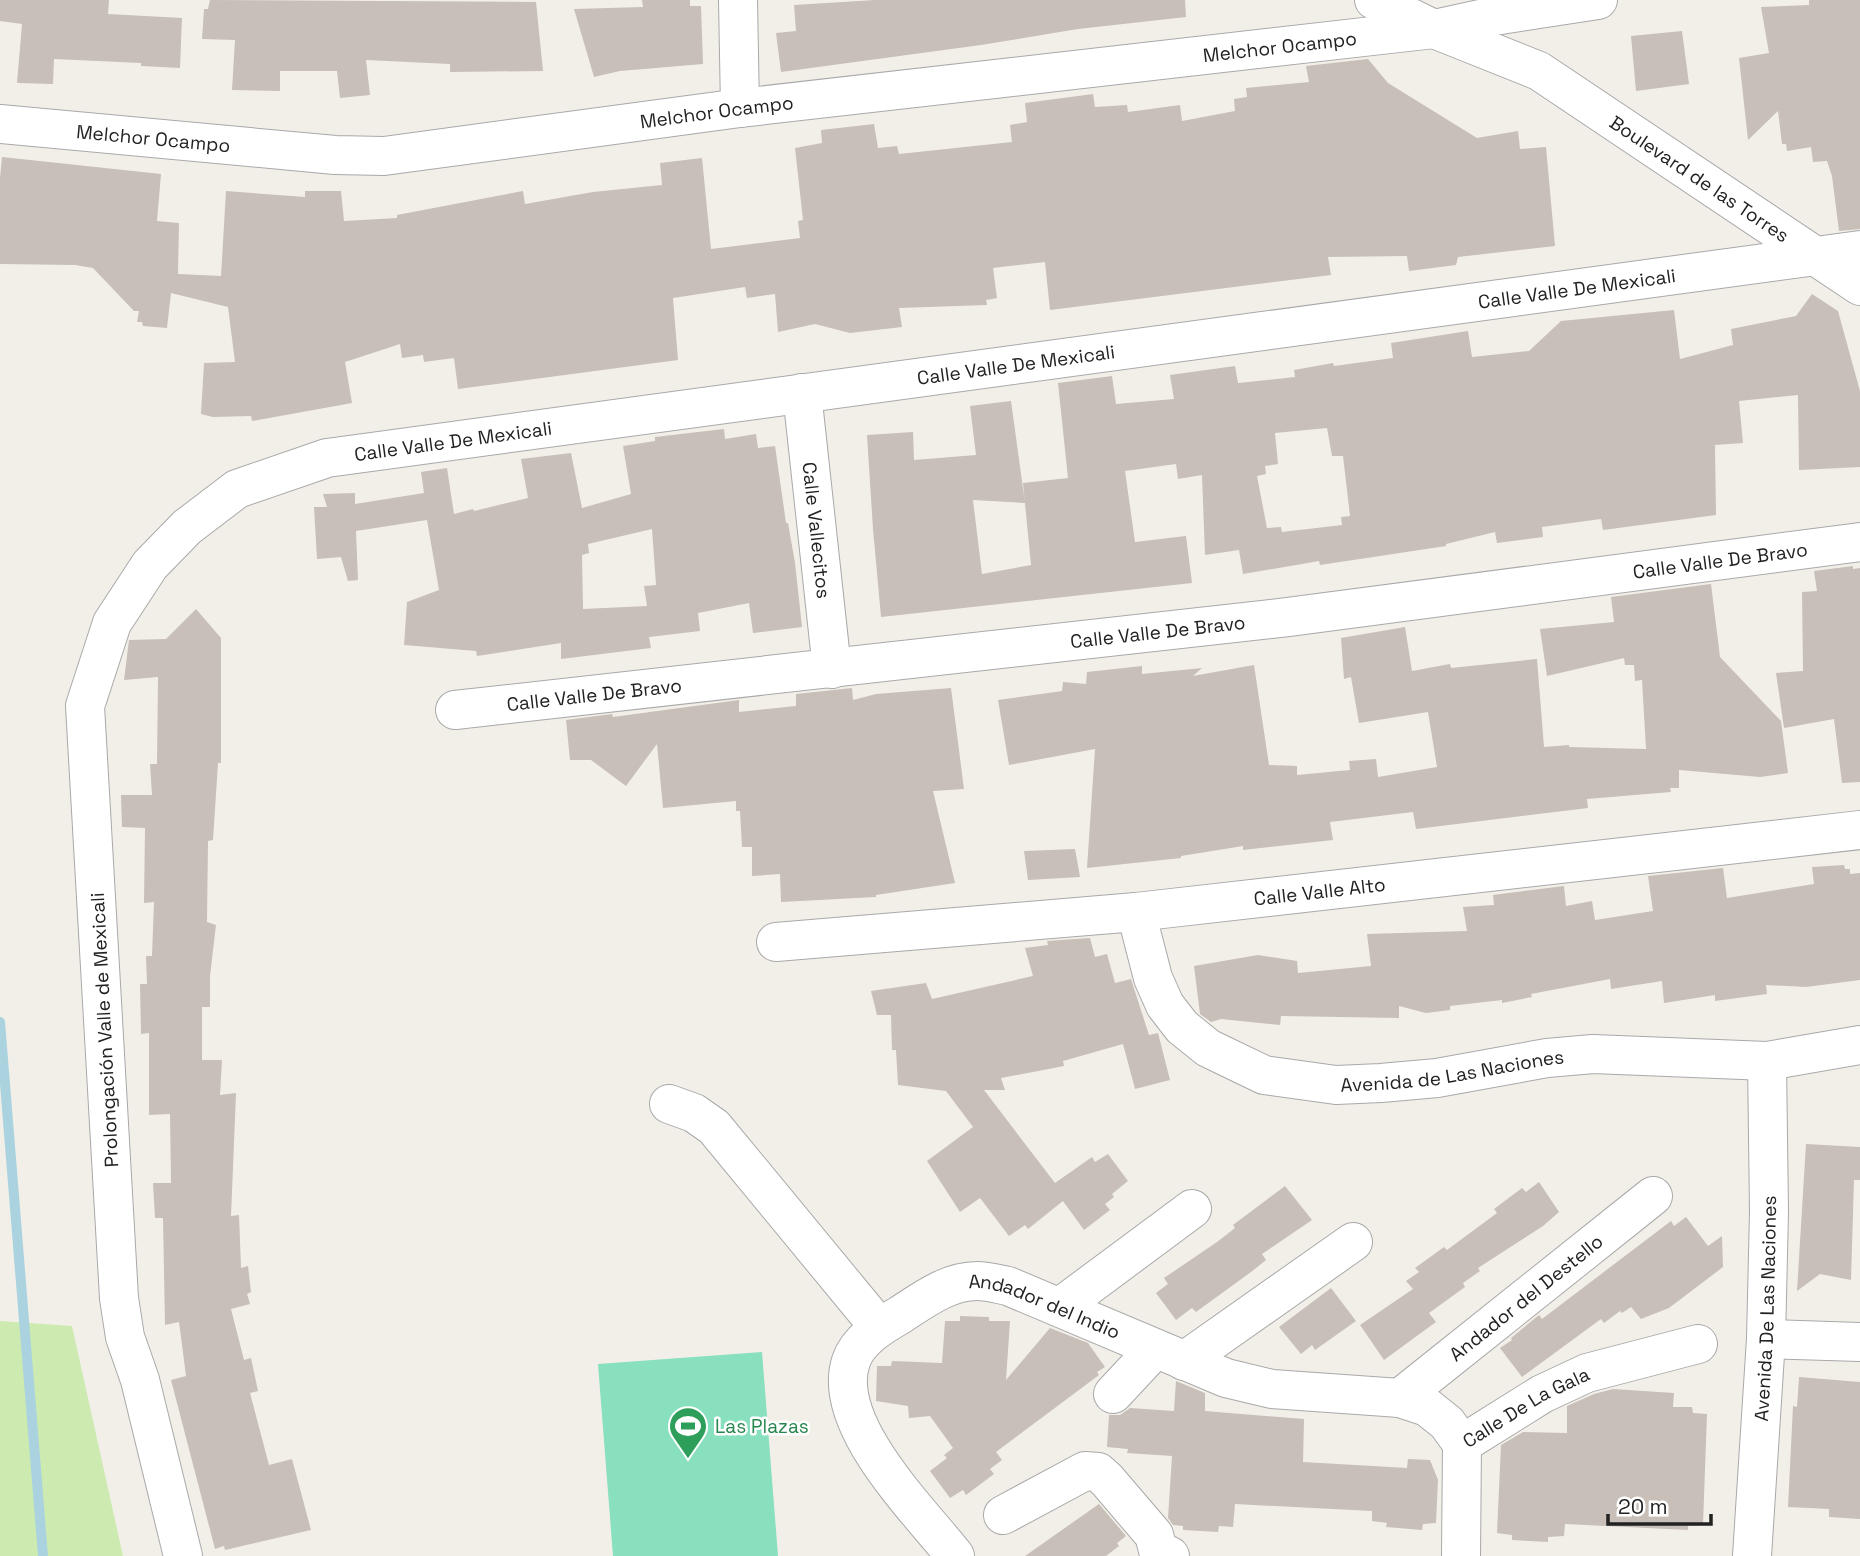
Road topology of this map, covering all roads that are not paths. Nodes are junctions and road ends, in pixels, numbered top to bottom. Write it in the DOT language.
graph roads {
  1 [pos="737,0"];
  2 [pos="1374,0"];
  3 [pos="1598,0"];
  4 [pos="1482,8"];
  5 [pos="1434,29"];
  6 [pos="1539,71"];
  7 [pos="740,108"];
  8 [pos="0,124"];
  9 [pos="1860,250"];
  10 [pos="1816,256"];
  11 [pos="1860,286"];
  12 [pos="802,393"];
  13 [pos="187,527"];
  14 [pos="1860,542"];
  15 [pos="832,669"];
  16 [pos="455,710"];
  17 [pos="1860,830"];
  18 [pos="1136,912"];
  19 [pos="776,942"];
  20 [pos="1860,1045"];
  21 [pos="1766,1061"];
  22 [pos="669,1104"];
  23 [pos="1653,1196"];
  24 [pos="1192,1209"];
  25 [pos="1353,1242"];
  26 [pos="1060,1307"];
  27 [pos="879,1327"];
  28 [pos="1766,1339"];
  29 [pos="1860,1342"];
  30 [pos="1698,1344"];
  31 [pos="1169,1355"];
  32 [pos="1113,1394"];
  33 [pos="1400,1398"];
  34 [pos="1462,1444"];
  35 [pos="1003,1515"];
  36 [pos="1160,1554"];
  37 [pos="953,1555"];
  38 [pos="183,1556"];
  39 [pos="1461,1556"];
  40 [pos="1752,1556"];
  1 -- 7 [label="street"];
  2 -- 5 [label="street, Boulevard de las Torres"];
  3 -- 4 [label="street, Melchor Ocampo"];
  4 -- 5 [label="street, Melchor Ocampo"];
  4 -- 6 [label="street, Boulevard de las Torres"];
  5 -- 6 [label="street, Boulevard de las Torres"];
  5 -- 7 [label="street, Melchor Ocampo"];
  6 -- 10 [label="street, Boulevard de las Torres"];
  7 -- 8 [label="street, Melchor Ocampo"];
  9 -- 10 [label="street, Calle Valle De Mexicali"];
  10 -- 11 [label="street, Boulevard de las Torres"];
  10 -- 12 [label="street, Calle Valle De Mexicali"];
  12 -- 13 [label="street, Calle Valle De Mexicali"];
  12 -- 15 [label="street, Calle Vallecitos"];
  13 -- 38 [label="street, Prolongación Valle de Mexicali"];
  14 -- 15 [label="street, Calle Valle De Bravo"];
  15 -- 16 [label="street, Calle Valle De Bravo"];
  17 -- 18 [label="street, Calle Valle Alto"];
  18 -- 19 [label="street, Calle Valle Alto"];
  18 -- 21 [label="street, Avenida de Las Naciones"];
  20 -- 21 [label="street, Avenida de Las Naciones"];
  21 -- 28 [label="street, Avenida De Las Naciones"];
  22 -- 27 [label="street"];
  23 -- 33 [label="street, Andador del Destello"];
  24 -- 26 [label="street"];
  25 -- 31 [label="street"];
  26 -- 27 [label="street, Andador del Indio"];
  26 -- 31 [label="street, Andador del Indio"];
  27 -- 37 [label="street, Andador del Indio"];
  28 -- 29 [label="street"];
  28 -- 40 [label="street, Avenida De Las Naciones"];
  30 -- 34 [label="street, Calle De La Gala"];
  31 -- 32 [label="street"];
  31 -- 33 [label="street, Andador del Indio"];
  33 -- 34 [label="street, Andador del Indio"];
  34 -- 39 [label="street, Calle De La Gala"];
  35 -- 36 [label="street"];
}
